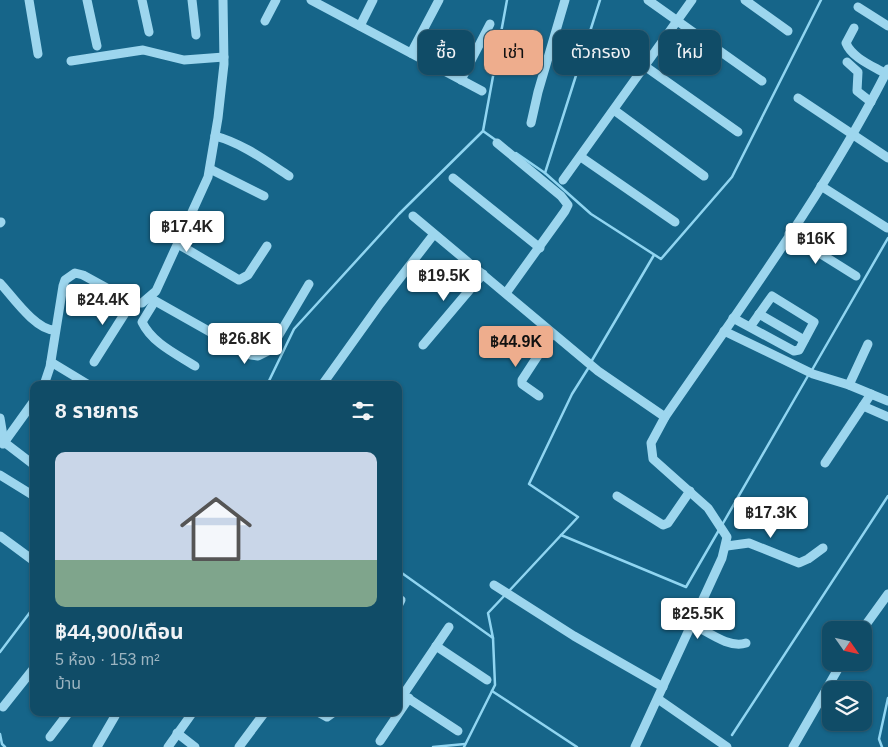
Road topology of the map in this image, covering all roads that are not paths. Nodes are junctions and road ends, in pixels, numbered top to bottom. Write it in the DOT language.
graph roads {
  1 [pos="29,0"];
  2 [pos="86,0"];
  3 [pos="142,0"];
  4 [pos="192,0"];
  5 [pos="223,0"];
  6 [pos="276,0"];
  7 [pos="311,0"];
  8 [pos="373,0"];
  9 [pos="439,0"];
  10 [pos="565,0"];
  11 [pos="648,0"];
  12 [pos="692,0"];
  13 [pos="745,0"];
  14 [pos="858,7"];
  15 [pos="265,21"];
  16 [pos="678,21"];
  17 [pos="490,24"];
  18 [pos="360,26"];
  19 [pos="888,26"];
  20 [pos="854,28"];
  21 [pos="788,31"];
  22 [pos="149,32"];
  23 [pos="196,35"];
  24 [pos="96,46"];
  25 [pos="411,53"];
  26 [pos="38,54"];
  27 [pos="224,57"];
  28 [pos="71,61"];
  29 [pos="649,62"];
  30 [pos="847,62"];
  31 [pos="649,68"];
  32 [pos="887,71"];
  33 [pos="639,75"];
  34 [pos="461,80"];
  35 [pos="762,82"];
  36 [pos="482,91"];
  37 [pos="798,98"];
  38 [pos="871,102"];
  39 [pos="614,110"];
  40 [pos="532,123"];
  41 [pos="738,132"];
  42 [pos="852,135"];
  43 [pos="215,136"];
  44 [pos="496,143"];
  45 [pos="580,157"];
  46 [pos="888,158"];
  47 [pos="210,169"];
  48 [pos="289,176"];
  49 [pos="704,176"];
  50 [pos="453,178"];
  51 [pos="564,180"];
  52 [pos="821,186"];
  53 [pos="264,196"];
  54 [pos="413,216"];
  55 [pos="675,222"];
  56 [pos="887,228"];
  57 [pos="434,234"];
  58 [pos="789,234"];
  59 [pos="178,244"];
  60 [pos="267,246"];
  61 [pos="540,248"];
  62 [pos="483,274"];
  63 [pos="856,276"];
  64 [pos="0,283"];
  65 [pos="309,284"];
  66 [pos="506,293"];
  67 [pos="152,299"];
  68 [pos="132,302"];
  69 [pos="759,314"];
  70 [pos="733,318"];
  71 [pos="750,327"];
  72 [pos="55,330"];
  73 [pos="724,331"];
  74 [pos="552,334"];
  75 [pos="804,340"];
  76 [pos="868,344"];
  77 [pos="423,346"];
  78 [pos="51,362"];
  79 [pos="94,362"];
  80 [pos="195,366"];
  81 [pos="45,381"];
  82 [pos="82,381"];
  83 [pos="325,381"];
  84 [pos="849,384"];
  85 [pos="871,394"];
  86 [pos="539,396"];
  87 [pos="888,400"];
  88 [pos="863,406"];
  89 [pos="30,408"];
  90 [pos="665,417"];
  91 [pos="888,417"];
  92 [pos="0,418"];
  93 [pos="2,445"];
  94 [pos="30,462"];
  95 [pos="825,462"];
  96 [pos="0,475"];
  97 [pos="690,491"];
  98 [pos="30,494"];
  99 [pos="617,496"];
  100 [pos="0,536"];
  101 [pos="726,546"];
  102 [pos="823,548"];
  103 [pos="30,558"];
  104 [pos="494,586"];
  105 [pos="888,594"];
  106 [pos="868,621"];
  107 [pos="692,624"];
  108 [pos="449,627"];
  109 [pos="746,643"];
  110 [pos="436,646"];
  111 [pos="837,671"];
  112 [pos="30,673"];
  113 [pos="487,680"];
  114 [pos="663,687"];
  115 [pos="404,695"];
  116 [pos="658,699"];
  117 [pos="3,707"];
  118 [pos="66,716"];
  119 [pos="115,716"];
  120 [pos="190,716"];
  121 [pos="262,716"];
  122 [pos="393,716"];
  123 [pos="458,731"];
  124 [pos="177,733"];
  125 [pos="50,737"];
  126 [pos="380,741"];
  127 [pos="97,747"];
  128 [pos="168,747"];
  129 [pos="195,747"];
  130 [pos="239,747"];
  131 [pos="635,747"];
  132 [pos="728,747"];
  133 [pos="793,747"];
  1 -- 26 [label="street"];
  2 -- 24 [label="street"];
  3 -- 22 [label="street"];
  4 -- 23 [label="street"];
  5 -- 27 [label="street"];
  6 -- 15 [label="street"];
  7 -- 18 [label="street"];
  8 -- 18 [label="street"];
  9 -- 25 [label="street"];
  10 -- 40 [label="street"];
  11 -- 16 [label="street"];
  12 -- 16 [label="street"];
  13 -- 21 [label="street"];
  14 -- 19 [label="street"];
  16 -- 29 [label="street"];
  16 -- 35 [label="street"];
  17 -- 34 [label="street"];
  18 -- 25 [label="street"];
  20 -- 32 [label="street"];
  25 -- 34 [label="street"];
  27 -- 28 [label="street"];
  27 -- 43 [label="street"];
  30 -- 38 [label="street"];
  31 -- 41 [label="street"];
  32 -- 38 [label="street"];
  33 -- 39 [label="street"];
  34 -- 36 [label="street"];
  37 -- 42 [label="street"];
  38 -- 42 [label="street"];
  39 -- 45 [label="street"];
  39 -- 49 [label="street"];
  42 -- 46 [label="street"];
  42 -- 52 [label="street"];
  43 -- 47 [label="street"];
  43 -- 48 [label="street"];
  44 -- 61 [label="street"];
  45 -- 51 [label="street"];
  45 -- 55 [label="street"];
  47 -- 53 [label="street"];
  47 -- 59 [label="street"];
  50 -- 61 [label="street"];
  52 -- 56 [label="street"];
  52 -- 58 [label="street"];
  54 -- 57 [label="street"];
  57 -- 62 [label="street"];
  57 -- 83 [label="street"];
  58 -- 63 [label="street"];
  58 -- 70 [label="street"];
  59 -- 60 [label="street"];
  59 -- 67 [label="street"];
  61 -- 66 [label="street"];
  62 -- 66 [label="street"];
  62 -- 77 [label="street"];
  64 -- 72 [label="street"];
  65 -- 67 [label="street"];
  66 -- 74 [label="street"];
  67 -- 68 [label="street"];
  67 -- 80 [label="street"];
  68 -- 72 [label="street"];
  68 -- 79 [label="street"];
  69 -- 71 [label="street"];
  69 -- 75 [label="street"];
  69 -- 75 [label="street"];
  70 -- 71 [label="street"];
  70 -- 73 [label="street"];
  71 -- 75 [label="street"];
  72 -- 78 [label="street"];
  73 -- 84 [label="street"];
  73 -- 90 [label="street"];
  74 -- 86 [label="street"];
  74 -- 90 [label="street"];
  76 -- 84 [label="street"];
  78 -- 81 [label="street"];
  78 -- 82 [label="street"];
  84 -- 85 [label="street"];
  85 -- 87 [label="street"];
  85 -- 88 [label="street"];
  88 -- 91 [label="street"];
  88 -- 95 [label="street"];
  89 -- 93 [label="street"];
  90 -- 97 [label="street"];
  92 -- 93 [label="street"];
  93 -- 94 [label="street"];
  96 -- 98 [label="street"];
  97 -- 99 [label="street"];
  97 -- 101 [label="street"];
  100 -- 103 [label="street"];
  101 -- 102 [label="street"];
  101 -- 107 [label="street"];
  104 -- 114 [label="street"];
  105 -- 106 [label="street"];
  107 -- 109 [label="street"];
  107 -- 114 [label="street"];
  108 -- 110 [label="street"];
  110 -- 113 [label="street"];
  110 -- 115 [label="street"];
  111 -- 133 [label="street"];
  112 -- 117 [label="street"];
  114 -- 116 [label="street"];
  115 -- 123 [label="street"];
  116 -- 131 [label="street"];
  116 -- 132 [label="street"];
  118 -- 125 [label="street"];
  119 -- 127 [label="street"];
  120 -- 124 [label="street"];
  121 -- 130 [label="street"];
  122 -- 126 [label="street"];
  124 -- 128 [label="street"];
  124 -- 129 [label="street"];
}
